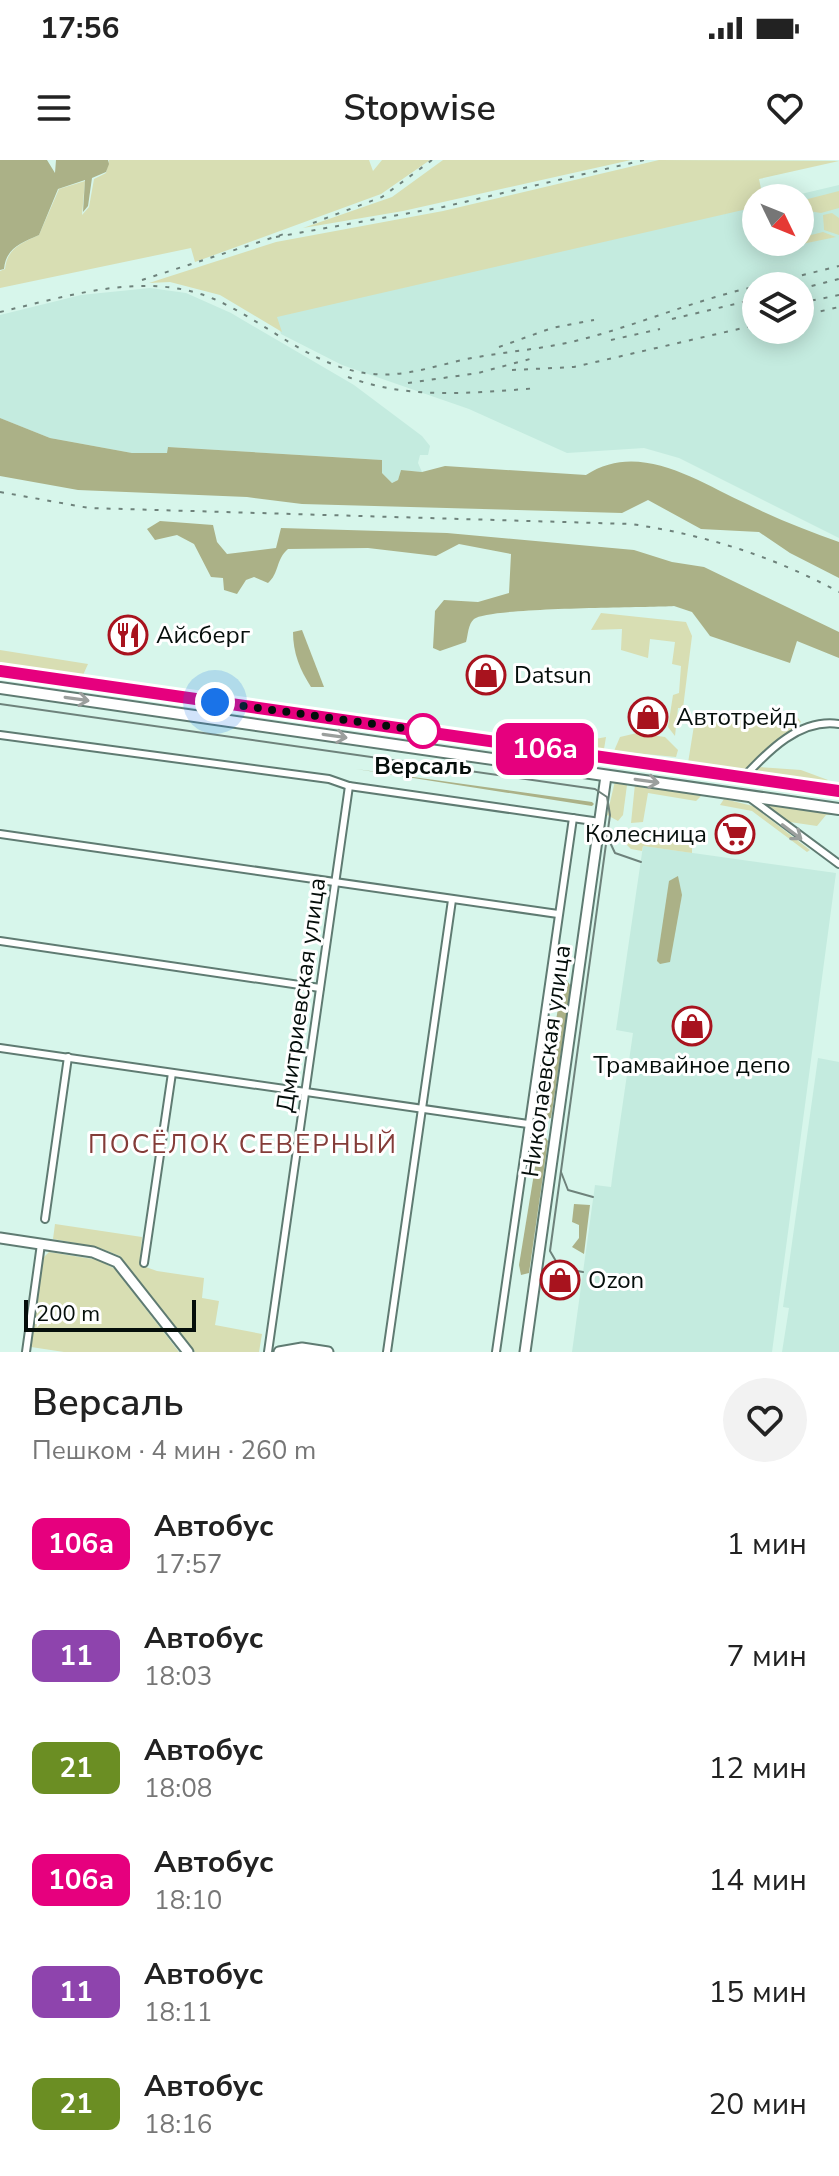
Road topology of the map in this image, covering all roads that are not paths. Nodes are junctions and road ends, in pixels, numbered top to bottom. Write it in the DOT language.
graph roads {
  1 [pos="0,671"];
  2 [pos="0,688"];
  3 [pos="839,724"];
  4 [pos="0,736"];
  5 [pos="608,758"];
  6 [pos="606,776"];
  7 [pos="743,778"];
  8 [pos="349,786"];
  9 [pos="839,791"];
  10 [pos="748,795"];
  11 [pos="839,809"];
  12 [pos="573,818"];
  13 [pos="600,822"];
  14 [pos="0,834"];
  15 [pos="839,864"];
  16 [pos="335,883"];
  17 [pos="452,900"];
  18 [pos="558,914"];
  19 [pos="0,941"];
  20 [pos="320,988"];
  21 [pos="0,1048"];
  22 [pos="68,1057"];
  23 [pos="172,1073"];
  24 [pos="305,1092"];
  25 [pos="423,1109"];
  26 [pos="528,1124"];
  27 [pos="45,1219"];
  28 [pos="0,1238"];
  29 [pos="41,1244"];
  30 [pos="144,1263"];
  31 [pos="26,1352"];
  32 [pos="188,1352"];
  33 [pos="268,1352"];
  34 [pos="279,1352"];
  35 [pos="328,1352"];
  36 [pos="387,1352"];
  37 [pos="496,1352"];
  38 [pos="525,1352"];
  1 -- 5 [label="main road"];
  2 -- 6 [label="main road, one-way"];
  3 -- 7 [label="street"];
  4 -- 8 [label="street"];
  5 -- 6 [label="main road"];
  5 -- 7 [label="main road"];
  6 -- 10 [label="main road, one-way"];
  6 -- 13 [label="main road, Николаевская улица"];
  7 -- 9 [label="main road"];
  8 -- 12 [label="street"];
  8 -- 16 [label="street, Дмитриевская улица"];
  10 -- 11 [label="main road"];
  10 -- 15 [label="street, one-way"];
  12 -- 13 [label="street"];
  12 -- 18 [label="street, Николаевская улица"];
  13 -- 38 [label="main road, Николаевская улица"];
  14 -- 16 [label="street"];
  16 -- 17 [label="street"];
  16 -- 20 [label="street, Дмитриевская улица"];
  17 -- 18 [label="street"];
  17 -- 25 [label="street"];
  18 -- 26 [label="street, Николаевская улица"];
  19 -- 20 [label="street"];
  20 -- 24 [label="street, Дмитриевская улица"];
  21 -- 22 [label="street"];
  22 -- 23 [label="street"];
  22 -- 27 [label="street"];
  23 -- 24 [label="street"];
  23 -- 30 [label="street"];
  24 -- 25 [label="street"];
  24 -- 33 [label="street, Дмитриевская улица"];
  25 -- 26 [label="street"];
  25 -- 36 [label="street"];
  26 -- 37 [label="street, Николаевская улица"];
  28 -- 29 [label="main road"];
  29 -- 31 [label="street"];
  29 -- 32 [label="main road"];
  34 -- 35 [label="main road"];
}
